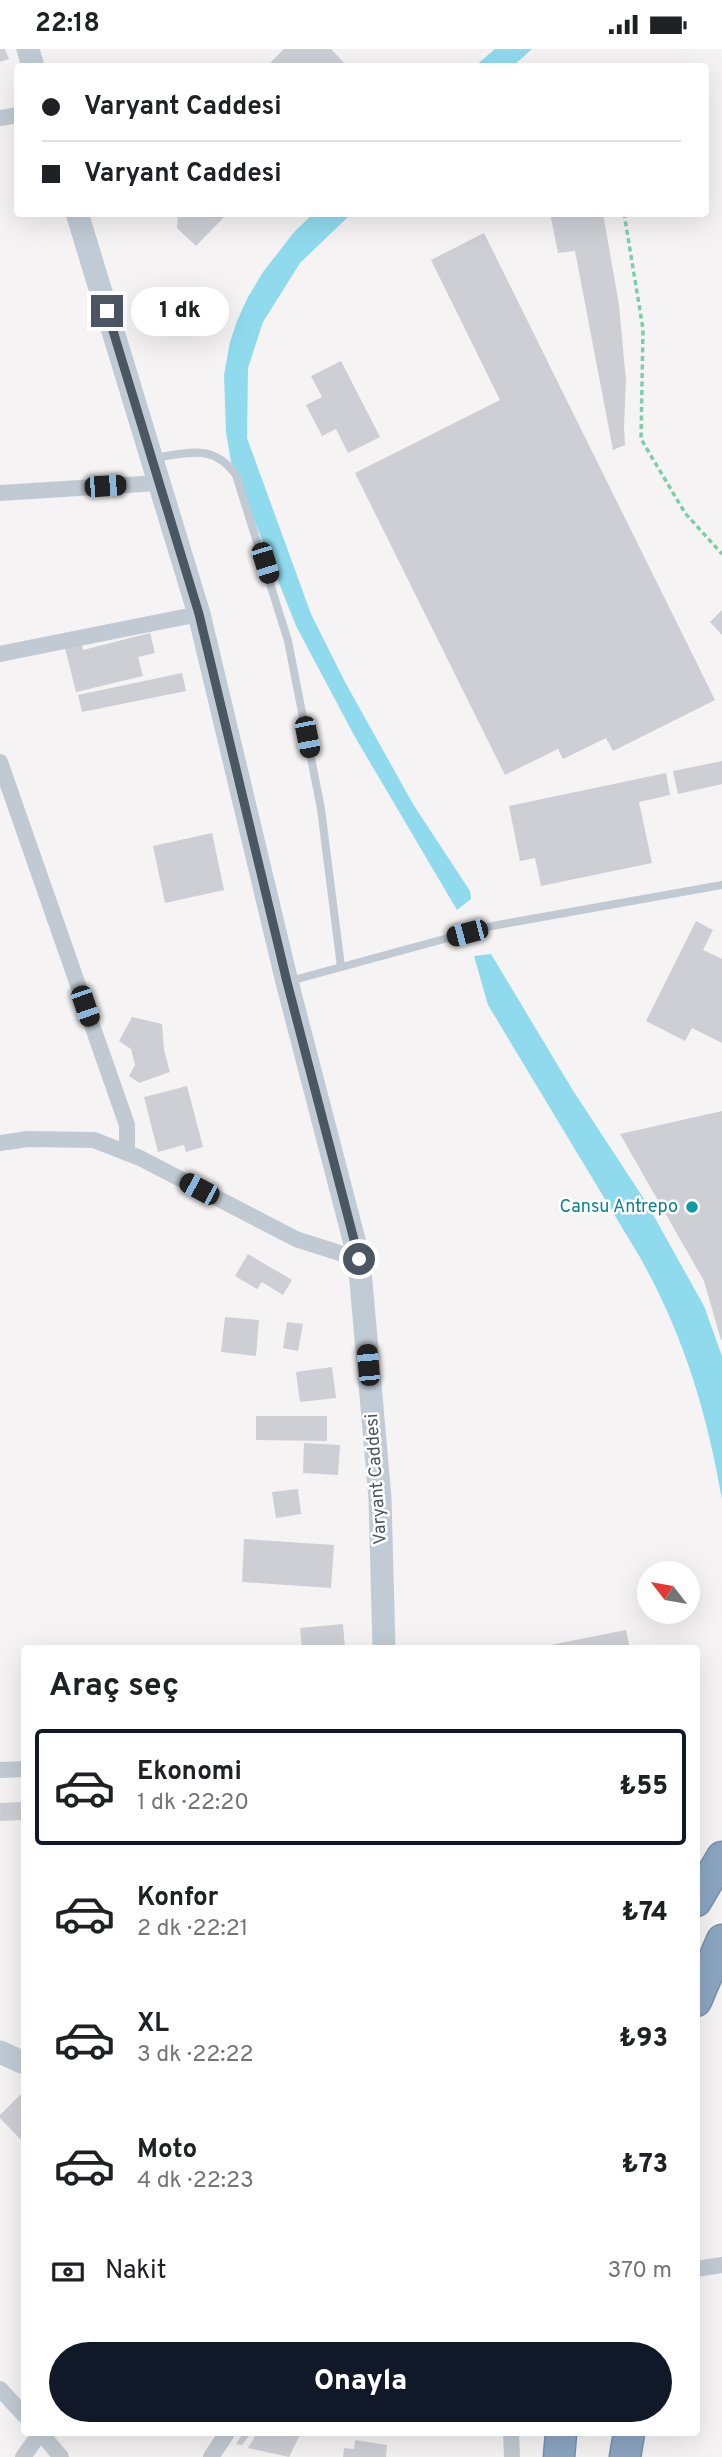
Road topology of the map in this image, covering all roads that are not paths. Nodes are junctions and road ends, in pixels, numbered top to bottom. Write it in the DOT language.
graph roads {
  1 [pos="78,217"];
  2 [pos="151,459"];
  3 [pos="158,482"];
  4 [pos="0,493"];
  5 [pos="199,614"];
  6 [pos="0,654"];
  7 [pos="0,762"];
  8 [pos="722,885"];
  9 [pos="341,967"];
  10 [pos="287,982"];
  11 [pos="0,1143"];
  12 [pos="127,1153"];
  13 [pos="359,1259"];
  14 [pos="384,1645"];
  15 [pos="21,1769"];
  16 [pos="0,1770"];
  17 [pos="722,1857"];
  18 [pos="700,1895"];
  19 [pos="722,1940"];
  20 [pos="700,1992"];
  21 [pos="0,2052"];
  22 [pos="21,2062"];
  23 [pos="722,2265"];
  24 [pos="700,2268"];
  25 [pos="0,2389"];
  26 [pos="21,2412"];
  27 [pos="39,2436"];
  28 [pos="44,2436"];
  29 [pos="225,2436"];
  30 [pos="511,2436"];
  31 [pos="561,2436"];
  32 [pos="628,2436"];
  33 [pos="23,2457"];
  34 [pos="61,2457"];
  35 [pos="211,2457"];
  36 [pos="512,2457"];
  37 [pos="559,2457"];
  38 [pos="625,2457"];
  1 -- 2 [label="street, Varyant Caddesi"];
  2 -- 3 [label="street, Varyant Caddesi"];
  2 -- 9 [label="lane"];
  3 -- 4 [label="street"];
  3 -- 5 [label="street, Varyant Caddesi"];
  5 -- 6 [label="street"];
  5 -- 10 [label="street, Varyant Caddesi"];
  7 -- 12 [label="street"];
  8 -- 9 [label="lane"];
  9 -- 10 [label="lane"];
  10 -- 13 [label="street, Varyant Caddesi"];
  11 -- 12 [label="street"];
  12 -- 13 [label="street"];
  13 -- 14 [label="street, Varyant Caddesi"];
  15 -- 16 [label="street"];
  17 -- 18 [label="highway"];
  19 -- 20 [label="highway"];
  21 -- 22 [label="street"];
  23 -- 24 [label="street"];
  25 -- 26 [label="street"];
  27 -- 33 [label="street"];
  28 -- 34 [label="street"];
  29 -- 35 [label="street"];
  30 -- 36 [label="street"];
  31 -- 37 [label="highway"];
  32 -- 38 [label="highway"];
}
